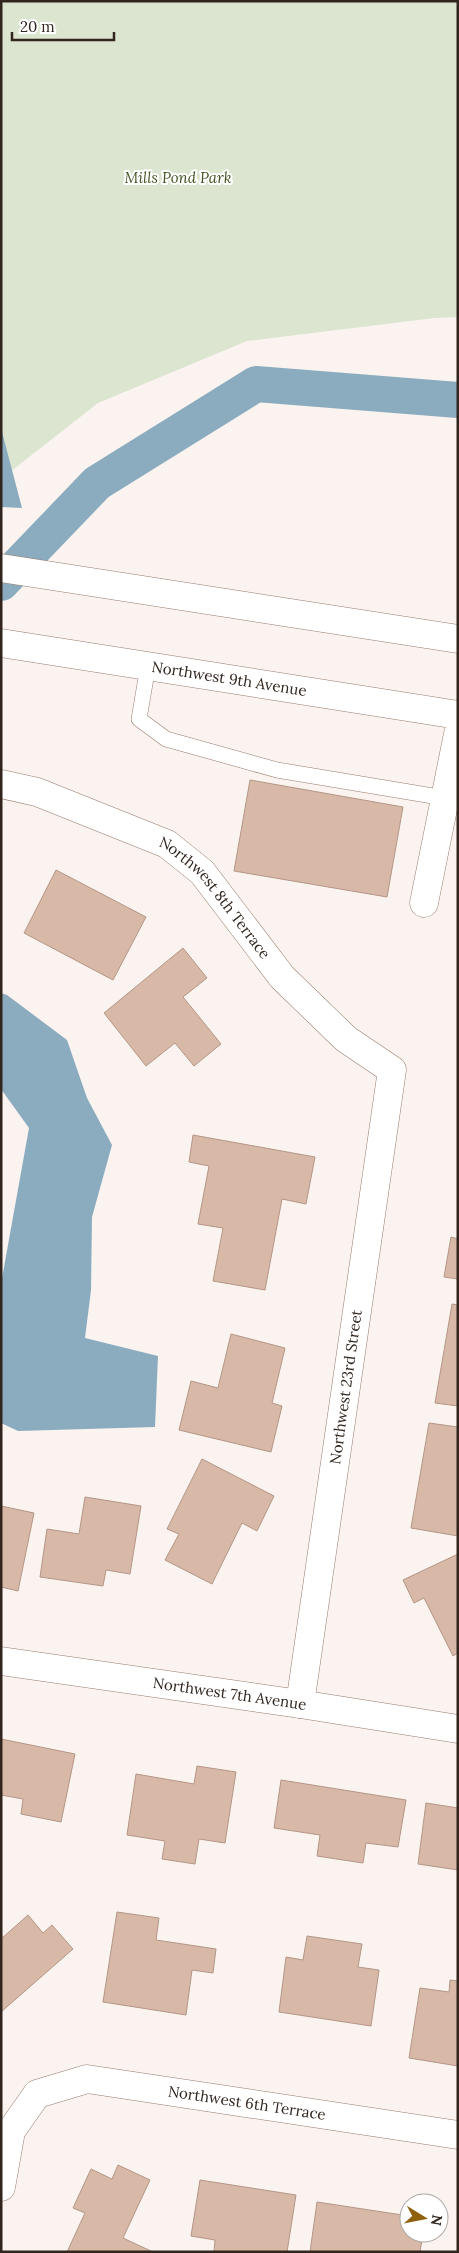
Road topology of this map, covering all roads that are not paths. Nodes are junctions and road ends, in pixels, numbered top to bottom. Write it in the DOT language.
graph roads {
  1 [pos="1,568"];
  2 [pos="458,639"];
  3 [pos="1,643"];
  4 [pos="148,666"];
  5 [pos="458,715"];
  6 [pos="458,734"];
  7 [pos="1,784"];
  8 [pos="445,798"];
  9 [pos="424,903"];
  10 [pos="392,1070"];
  11 [pos="1,1661"];
  12 [pos="300,1704"];
  13 [pos="458,1729"];
  14 [pos="458,2135"];
  15 [pos="1,2186"];
  1 -- 2 [label="street"];
  3 -- 4 [label="street, Northwest 9th Avenue"];
  4 -- 5 [label="street, Northwest 9th Avenue"];
  4 -- 8 [label="lane"];
  6 -- 8 [label="street"];
  7 -- 10 [label="street, Northwest 8th Terrace"];
  8 -- 9 [label="street"];
  10 -- 12 [label="street, Northwest 23rd Street"];
  11 -- 12 [label="street, Northwest 7th Avenue"];
  12 -- 13 [label="street, Northwest 7th Avenue"];
  14 -- 15 [label="street, Northwest 6th Terrace"];
}
